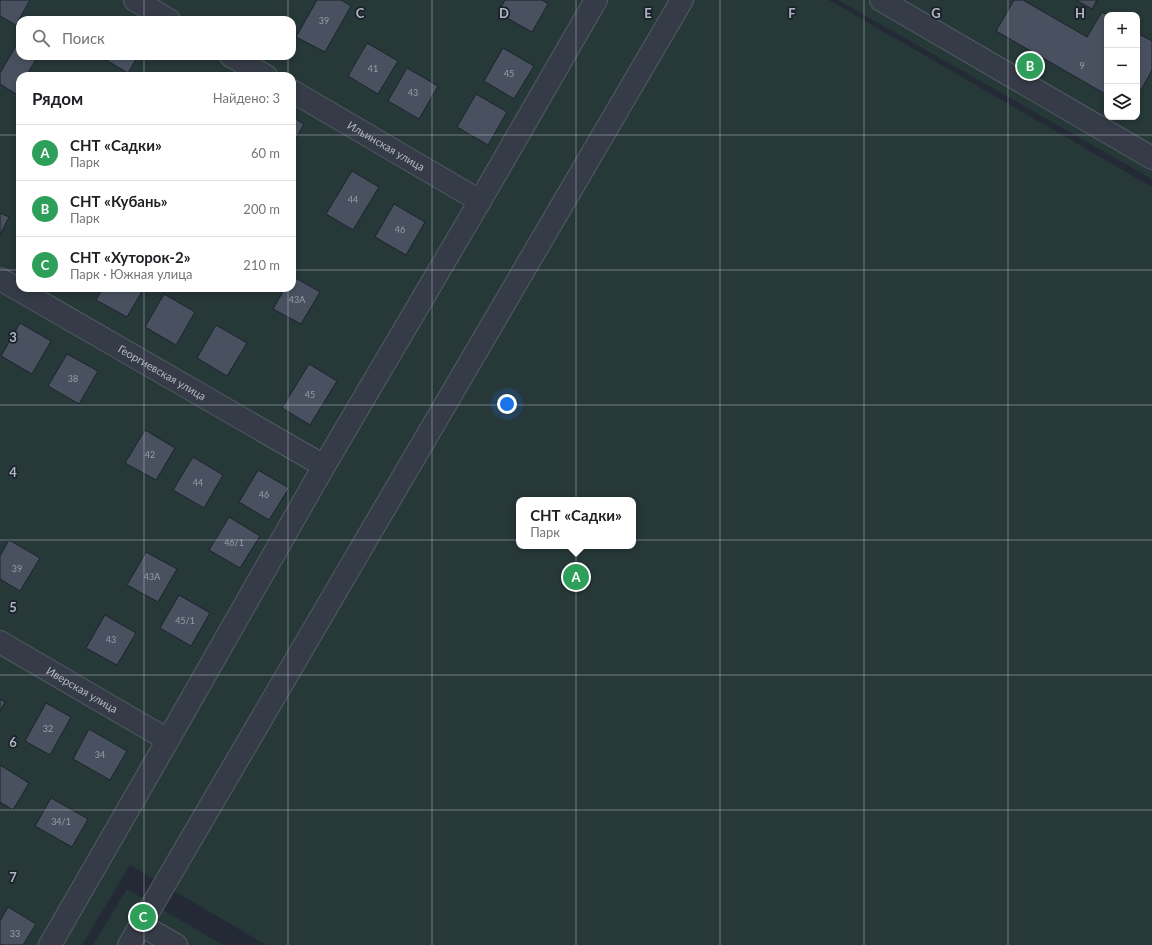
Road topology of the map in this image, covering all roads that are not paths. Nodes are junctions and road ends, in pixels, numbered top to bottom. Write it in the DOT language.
graph roads {
  1 [pos="135,0"];
  2 [pos="596,0"];
  3 [pos="682,0"];
  4 [pos="881,0"];
  5 [pos="162,16"];
  6 [pos="238,60"];
  7 [pos="259,72"];
  8 [pos="296,93"];
  9 [pos="1152,158"];
  10 [pos="480,201"];
  11 [pos="0,279"];
  12 [pos="16,288"];
  13 [pos="23,292"];
  14 [pos="324,466"];
  15 [pos="0,642"];
  16 [pos="166,739"];
  17 [pos="141,925"];
  18 [pos="50,945"];
  19 [pos="129,945"];
  20 [pos="176,945"];
  1 -- 5 [label="street"];
  2 -- 10 [label="street"];
  3 -- 17 [label="street"];
  4 -- 9 [label="street"];
  6 -- 7 [label="street"];
  8 -- 10 [label="street, Ильинская улица"];
  10 -- 14 [label="street"];
  11 -- 12 [label="street, Георгиевская улица"];
  13 -- 14 [label="street, Георгиевская улица"];
  14 -- 16 [label="street"];
  15 -- 16 [label="street, Иверская улица"];
  16 -- 18 [label="street"];
  17 -- 19 [label="street"];
  17 -- 20 [label="street"];
}
